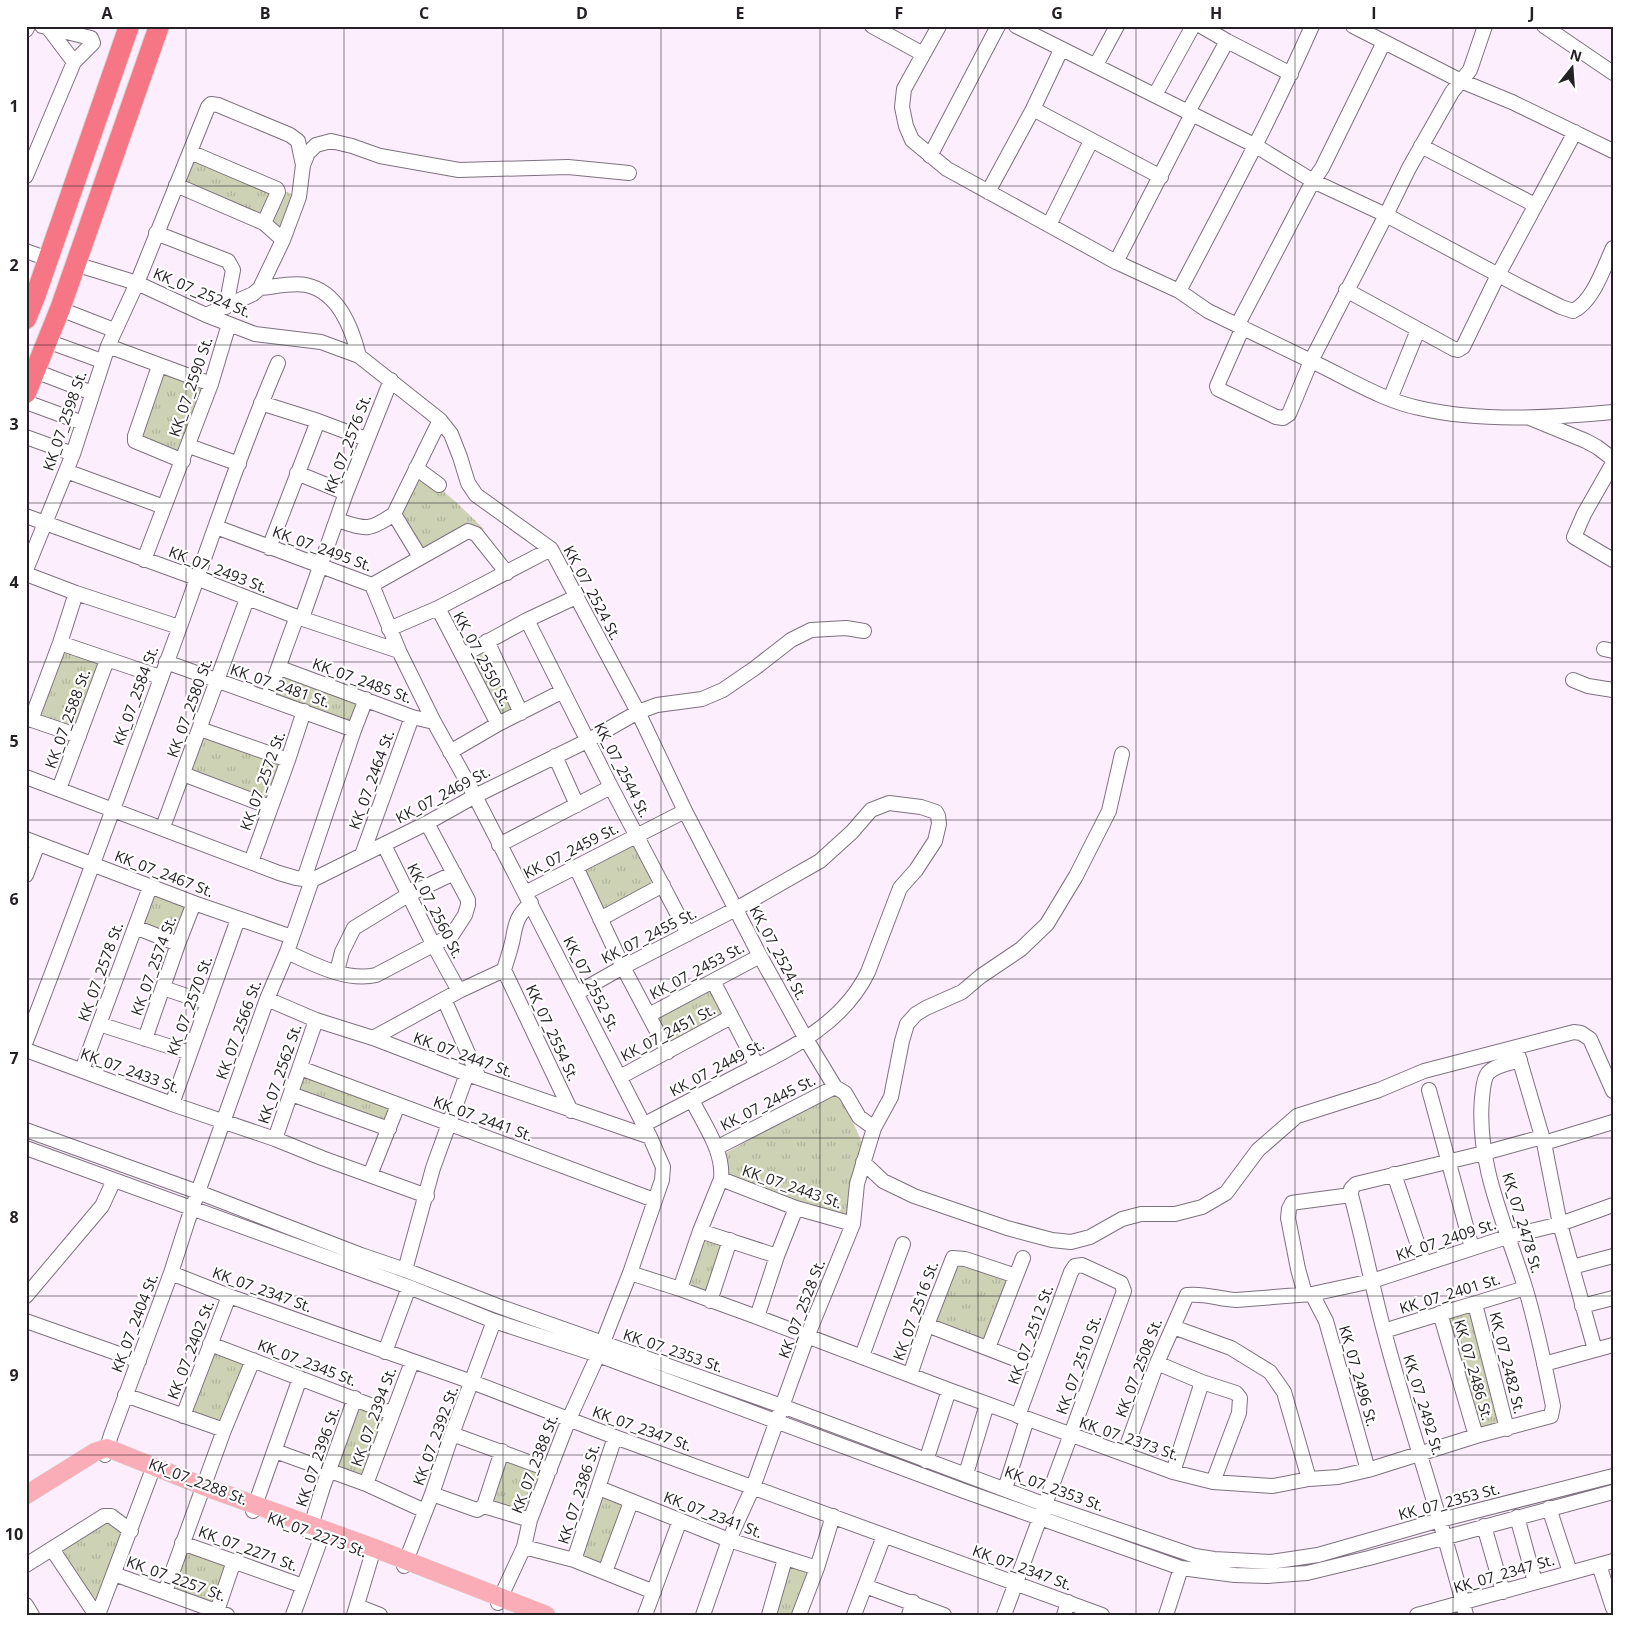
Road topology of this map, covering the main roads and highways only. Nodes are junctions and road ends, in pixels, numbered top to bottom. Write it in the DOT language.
graph roads {
  1 [pos="129,26"];
  2 [pos="159,26"];
  3 [pos="46,265"];
  4 [pos="73,271"];
  5 [pos="31,296"];
  6 [pos="26,319"];
  7 [pos="26,393"];
  8 [pos="106,1452"];
  9 [pos="26,1495"];
  10 [pos="26,1503"];
  11 [pos="500,1600"];
  12 [pos="529,1615"];
  13 [pos="546,1615"];
  1 -- 3 [label="highway"];
  2 -- 4 [label="highway"];
  3 -- 4 [label="highway"];
  3 -- 5 [label="highway"];
  4 -- 7 [label="highway"];
  5 -- 6 [label="highway"];
  8 -- 9 [label="main road"];
  8 -- 10 [label="main road"];
  8 -- 11 [label="main road, KK_07_2273 St."];
  11 -- 12 [label="main road, KK_07_2273 St."];
  11 -- 13 [label="main road, KK_07_2273 St."];
}
